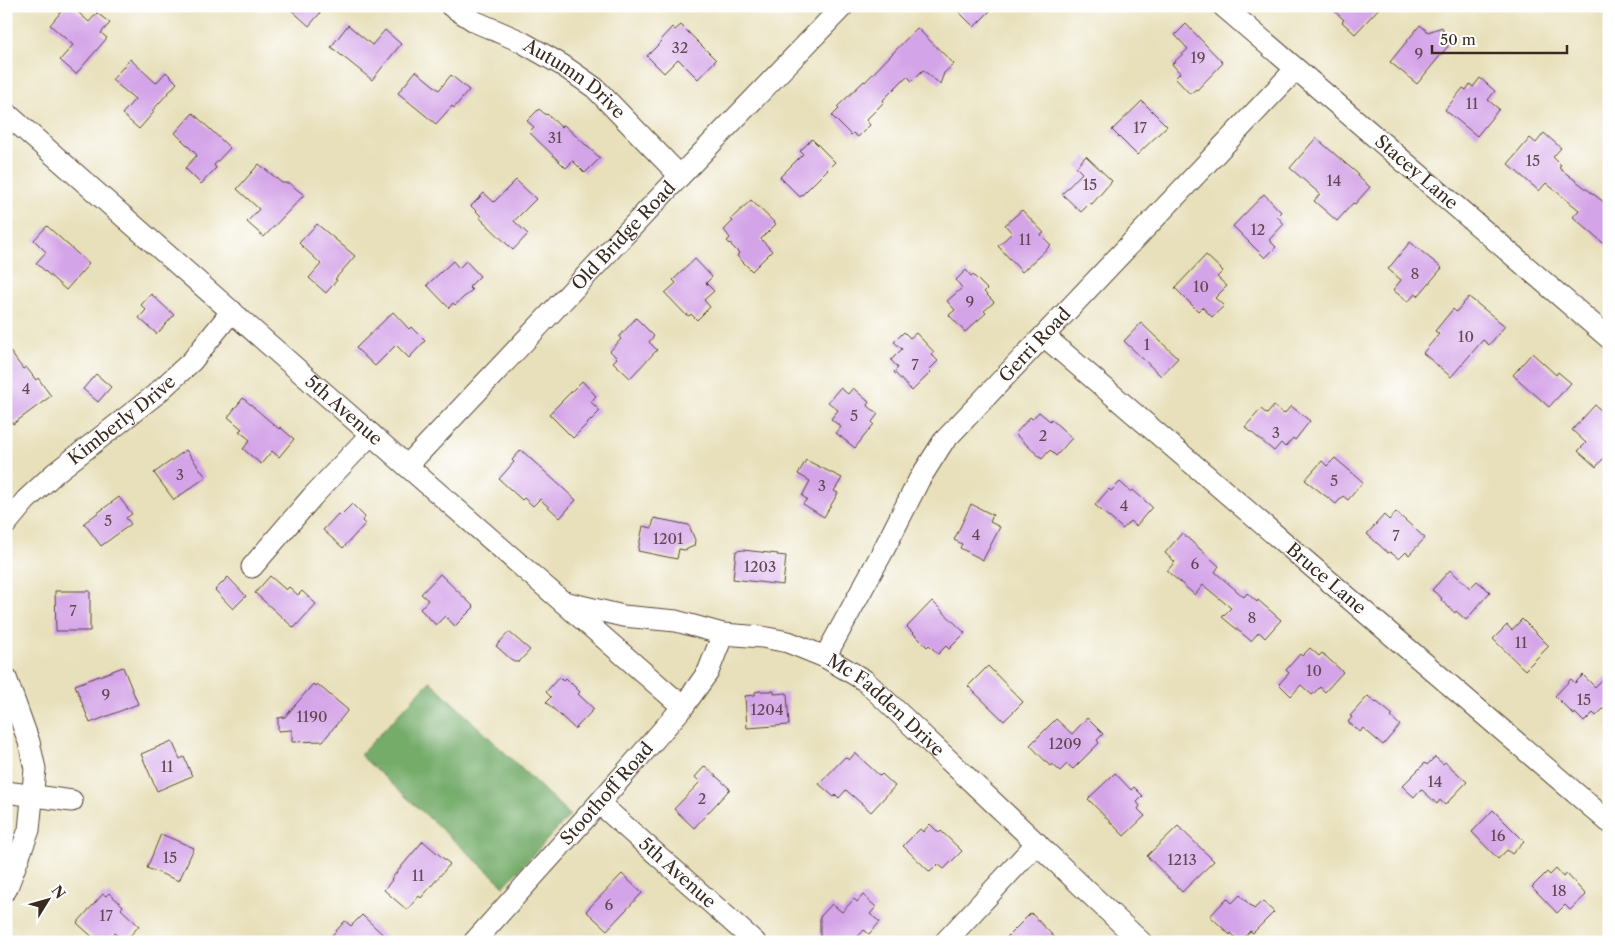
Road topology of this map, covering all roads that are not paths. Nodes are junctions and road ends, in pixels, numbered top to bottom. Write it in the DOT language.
graph roads {
  1 [pos="451,6"];
  2 [pos="843,6"];
  3 [pos="1223,6"];
  4 [pos="1296,70"];
  5 [pos="6,113"];
  6 [pos="680,176"];
  7 [pos="232,311"];
  8 [pos="1044,336"];
  9 [pos="1609,338"];
  10 [pos="371,434"];
  11 [pos="407,466"];
  12 [pos="6,524"];
  13 [pos="252,567"];
  14 [pos="561,602"];
  15 [pos="723,634"];
  16 [pos="825,657"];
  17 [pos="6,678"];
  18 [pos="683,706"];
  19 [pos="6,792"];
  20 [pos="34,795"];
  21 [pos="72,801"];
  22 [pos="599,804"];
  23 [pos="1609,822"];
  24 [pos="1037,843"];
  25 [pos="6,890"];
  26 [pos="474,942"];
  27 [pos="755,942"];
  28 [pos="945,942"];
  29 [pos="1141,942"];
  1 -- 6 [label="street, Autumn Drive"];
  2 -- 6 [label="street, Old Bridge Road"];
  3 -- 4 [label="street, Stacey Lane"];
  4 -- 8 [label="street, Gerri Road"];
  4 -- 9 [label="street, Stacey Lane"];
  5 -- 7 [label="street, 5th Avenue"];
  6 -- 11 [label="street, Old Bridge Road"];
  7 -- 10 [label="street, 5th Avenue"];
  7 -- 12 [label="street, Kimberly Drive"];
  8 -- 16 [label="street, Gerri Road"];
  8 -- 23 [label="street, Bruce Lane"];
  10 -- 11 [label="street, 5th Avenue"];
  10 -- 13 [label="street"];
  11 -- 14 [label="street, 5th Avenue"];
  14 -- 15 [label="street, Mc Fadden Drive"];
  14 -- 18 [label="street, 5th Avenue"];
  15 -- 16 [label="street, Mc Fadden Drive"];
  15 -- 18 [label="street, Stoothoff Road"];
  16 -- 24 [label="street, Mc Fadden Drive"];
  17 -- 20 [label="street"];
  18 -- 22 [label="street, Stoothoff Road"];
  19 -- 20 [label="street"];
  20 -- 21 [label="street"];
  20 -- 25 [label="street"];
  22 -- 26 [label="street, Stoothoff Road"];
  22 -- 27 [label="street, 5th Avenue"];
  24 -- 28 [label="street"];
  24 -- 29 [label="street, Mc Fadden Drive"];
}
